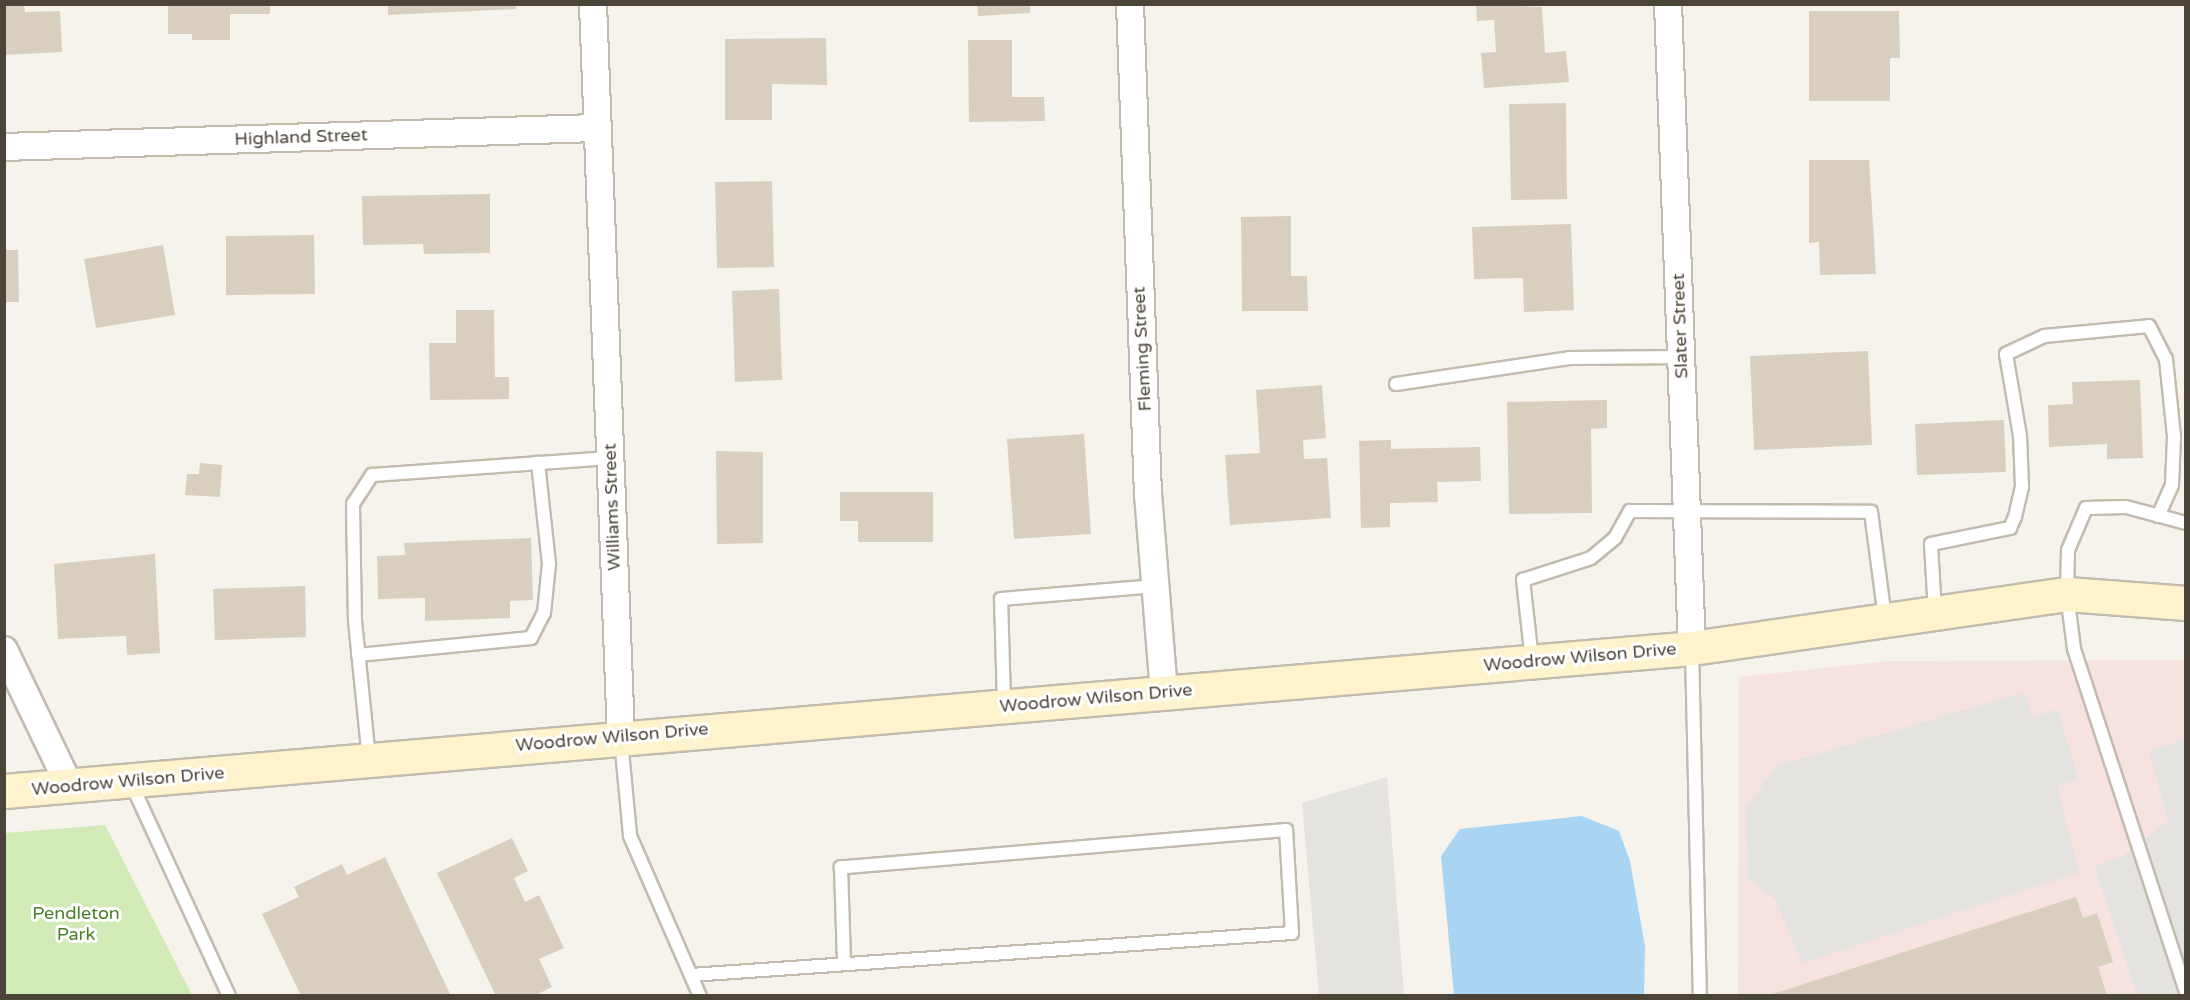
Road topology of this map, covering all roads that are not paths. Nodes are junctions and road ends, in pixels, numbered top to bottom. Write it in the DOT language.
graph roads {
  1 [pos="593,4"];
  2 [pos="1130,4"];
  3 [pos="1668,4"];
  4 [pos="597,128"];
  5 [pos="4,147"];
  6 [pos="1681,357"];
  7 [pos="1396,384"];
  8 [pos="610,458"];
  9 [pos="538,463"];
  10 [pos="1687,515"];
  11 [pos="2158,516"];
  12 [pos="2186,523"];
  13 [pos="1155,586"];
  14 [pos="2067,594"];
  15 [pos="2186,603"];
  16 [pos="1936,613"];
  17 [pos="1885,620"];
  18 [pos="1692,648"];
  19 [pos="4,650"];
  20 [pos="358,655"];
  21 [pos="1532,660"];
  22 [pos="1164,693"];
  23 [pos="1004,706"];
  24 [pos="621,736"];
  25 [pos="369,759"];
  26 [pos="131,782"];
  27 [pos="70,787"];
  28 [pos="4,791"];
  29 [pos="844,964"];
  30 [pos="691,975"];
  31 [pos="2186,992"];
  32 [pos="229,996"];
  33 [pos="700,996"];
  34 [pos="1700,996"];
  1 -- 4 [label="street, Williams Street"];
  2 -- 13 [label="street, Fleming Street"];
  3 -- 6 [label="street, Slater Street"];
  4 -- 5 [label="street, Highland Street"];
  4 -- 8 [label="street, Williams Street"];
  6 -- 7 [label="lane"];
  6 -- 10 [label="street, Slater Street"];
  8 -- 9 [label="lane"];
  8 -- 24 [label="street, Williams Street"];
  9 -- 20 [label="lane"];
  9 -- 20 [label="lane"];
  10 -- 17 [label="lane"];
  10 -- 18 [label="street, Slater Street"];
  10 -- 21 [label="lane"];
  11 -- 12 [label="lane"];
  11 -- 14 [label="lane"];
  11 -- 16 [label="lane"];
  13 -- 22 [label="street, Fleming Street"];
  13 -- 23 [label="lane"];
  14 -- 15 [label="main road, Woodrow Wilson Drive"];
  14 -- 16 [label="main road, Woodrow Wilson Drive"];
  14 -- 31 [label="lane"];
  16 -- 17 [label="main road, Woodrow Wilson Drive"];
  17 -- 18 [label="main road, Woodrow Wilson Drive"];
  18 -- 21 [label="main road, Woodrow Wilson Drive"];
  18 -- 34 [label="lane"];
  19 -- 27 [label="street"];
  20 -- 25 [label="lane"];
  21 -- 22 [label="main road, Woodrow Wilson Drive"];
  22 -- 23 [label="main road, Woodrow Wilson Drive"];
  23 -- 24 [label="main road, Woodrow Wilson Drive"];
  24 -- 25 [label="main road, Woodrow Wilson Drive"];
  24 -- 30 [label="lane, Williams Street"];
  25 -- 26 [label="main road, Woodrow Wilson Drive"];
  26 -- 27 [label="main road, Woodrow Wilson Drive"];
  26 -- 32 [label="lane"];
  27 -- 28 [label="main road, Woodrow Wilson Drive"];
  29 -- 29 [label="lane"];
  29 -- 30 [label="lane"];
  30 -- 33 [label="lane, Williams Street"];
}
